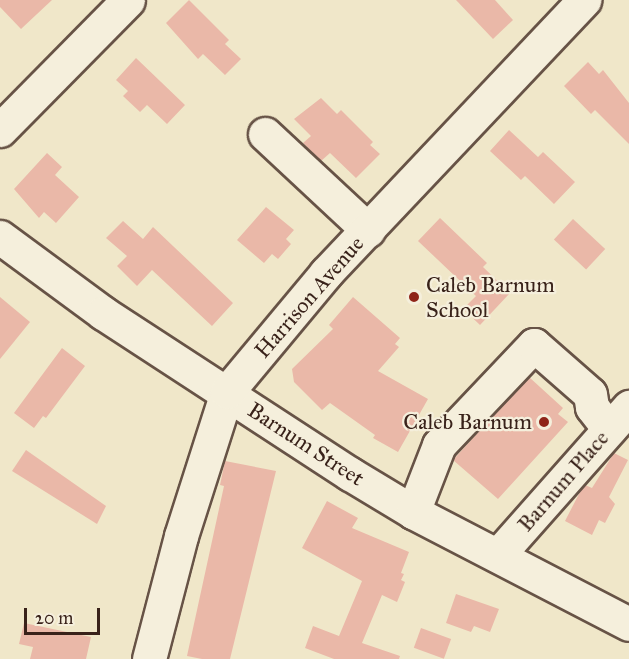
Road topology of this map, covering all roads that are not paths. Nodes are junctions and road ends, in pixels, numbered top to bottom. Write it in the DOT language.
graph roads {
  1 [pos="128,0"];
  2 [pos="584,0"];
  3 [pos="0,130"];
  4 [pos="265,134"];
  5 [pos="368,230"];
  6 [pos="0,237"];
  7 [pos="227,392"];
  8 [pos="619,418"];
  9 [pos="413,512"];
  10 [pos="498,555"];
  11 [pos="629,624"];
  12 [pos="149,659"];
  1 -- 3 [label="street"];
  2 -- 5 [label="street, Harrison Avenue"];
  4 -- 5 [label="street"];
  5 -- 7 [label="street, Harrison Avenue"];
  6 -- 7 [label="street, Barnum Street"];
  7 -- 9 [label="street, Barnum Street"];
  7 -- 12 [label="street, Harrison Avenue"];
  8 -- 9 [label="street"];
  8 -- 10 [label="street, Barnum Place"];
  9 -- 10 [label="street, Barnum Street"];
  10 -- 11 [label="street, Barnum Street"];
}
